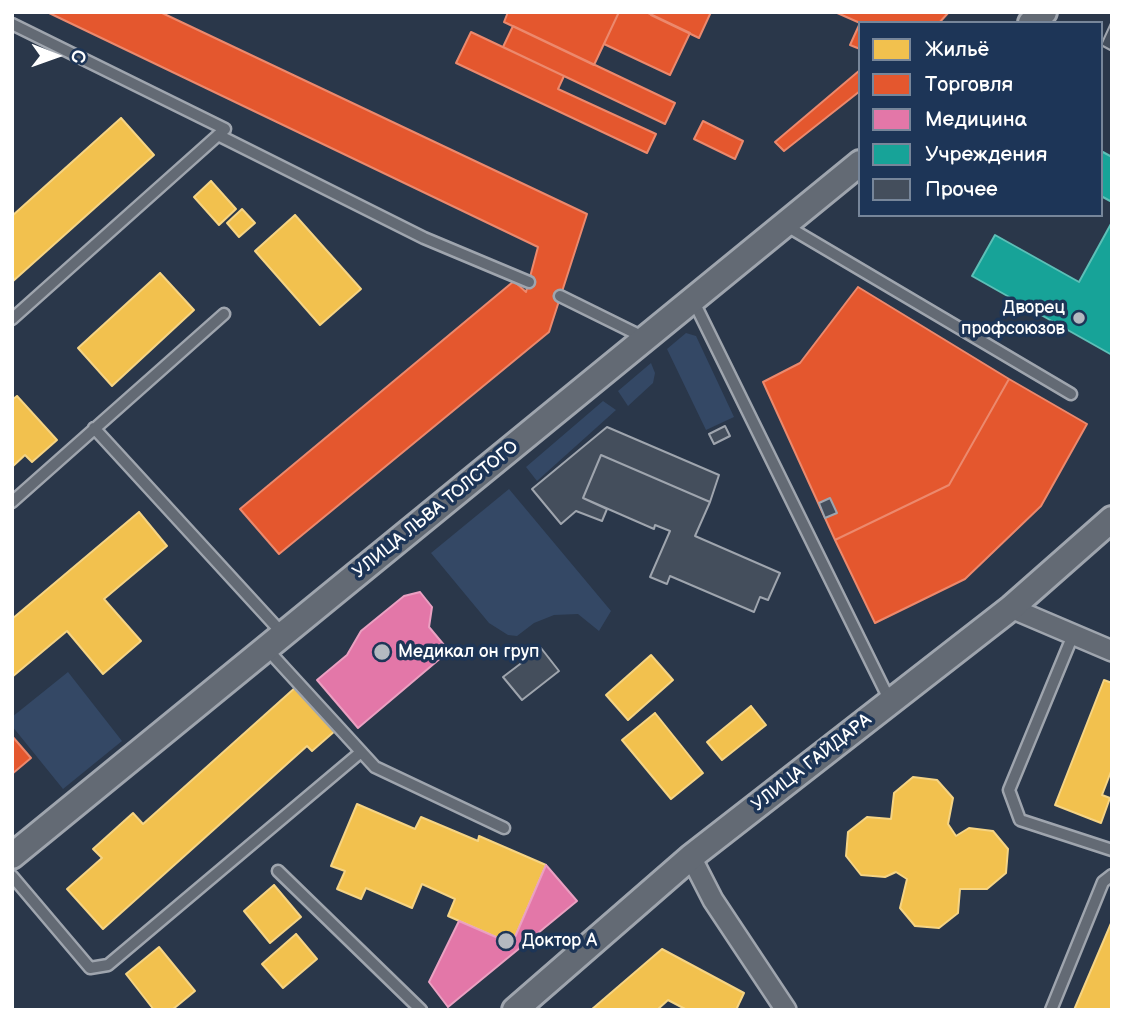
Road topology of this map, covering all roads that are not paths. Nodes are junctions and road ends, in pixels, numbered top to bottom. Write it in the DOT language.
graph roads {
  1 [pos="12,24"];
  2 [pos="218,135"];
  3 [pos="858,165"];
  4 [pos="784,225"];
  5 [pos="529,282"];
  6 [pos="561,296"];
  7 [pos="693,299"];
  8 [pos="223,314"];
  9 [pos="12,319"];
  10 [pos="646,338"];
  11 [pos="1071,394"];
  12 [pos="94,428"];
  13 [pos="12,502"];
  14 [pos="1112,519"];
  15 [pos="1011,608"];
  16 [pos="1073,635"];
  17 [pos="275,641"];
  18 [pos="1112,651"];
  19 [pos="890,702"];
  20 [pos="361,752"];
  21 [pos="504,828"];
  22 [pos="1112,850"];
  23 [pos="12,856"];
  24 [pos="691,857"];
  25 [pos="278,871"];
  26 [pos="1112,875"];
  27 [pos="12,876"];
  28 [pos="421,1010"];
  29 [pos="516,1010"];
  30 [pos="786,1010"];
  31 [pos="1051,1010"];
  1 -- 2 [label="lane"];
  2 -- 5 [label="lane"];
  2 -- 9 [label="lane"];
  3 -- 4 [label="street, УЛИЦА ЛЬВА ТОЛСТОГО"];
  4 -- 7 [label="street, УЛИЦА ЛЬВА ТОЛСТОГО"];
  4 -- 11 [label="lane"];
  6 -- 10 [label="lane"];
  7 -- 10 [label="street, УЛИЦА ЛЬВА ТОЛСТОГО"];
  7 -- 19 [label="lane"];
  8 -- 12 [label="lane"];
  10 -- 17 [label="street, УЛИЦА ЛЬВА ТОЛСТОГО"];
  12 -- 13 [label="lane"];
  12 -- 17 [label="lane"];
  14 -- 15 [label="street, УЛИЦА ГАЙДАРА"];
  15 -- 16 [label="street"];
  15 -- 19 [label="street, УЛИЦА ГАЙДАРА"];
  16 -- 18 [label="street"];
  16 -- 22 [label="lane"];
  17 -- 20 [label="lane"];
  17 -- 23 [label="street, УЛИЦА ЛЬВА ТОЛСТОГО"];
  19 -- 24 [label="street, УЛИЦА ГАЙДАРА"];
  20 -- 21 [label="lane"];
  20 -- 27 [label="lane"];
  24 -- 29 [label="street, УЛИЦА ГАЙДАРА"];
  24 -- 30 [label="street"];
  25 -- 28 [label="lane"];
  26 -- 31 [label="lane"];
}
